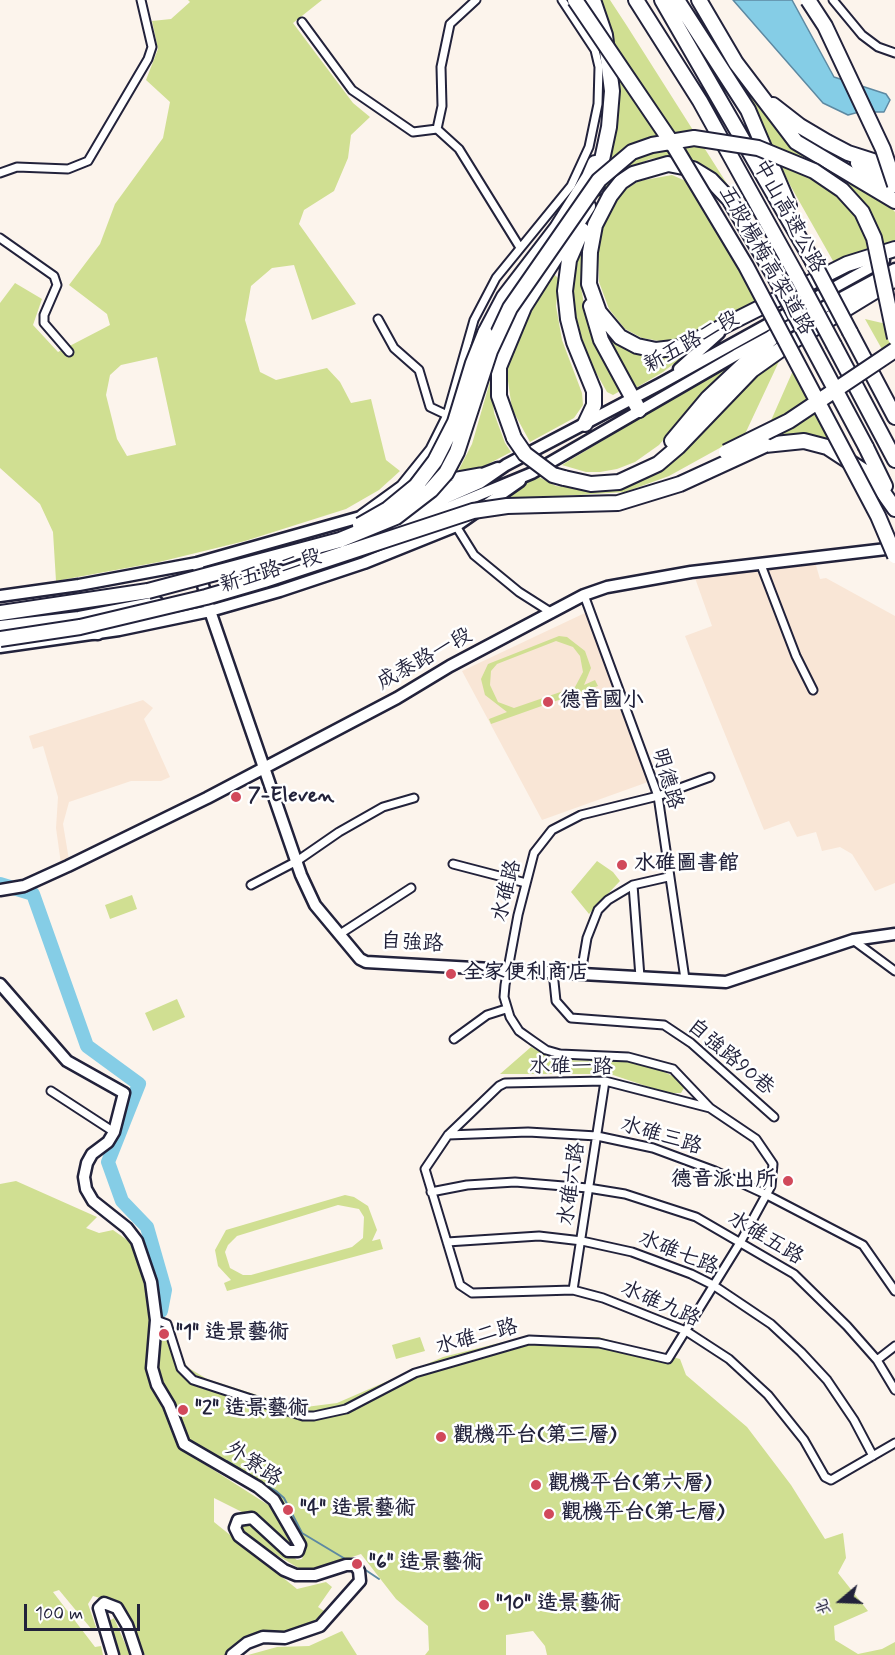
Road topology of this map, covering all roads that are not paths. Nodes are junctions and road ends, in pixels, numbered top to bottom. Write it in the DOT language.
graph roads {
  1 [pos="141,0"];
  2 [pos="477,0"];
  3 [pos="562,0"];
  4 [pos="575,0"];
  5 [pos="593,0"];
  6 [pos="627,0"];
  7 [pos="636,0"];
  8 [pos="662,0"];
  9 [pos="678,0"];
  10 [pos="699,0"];
  11 [pos="808,0"];
  12 [pos="833,0"];
  13 [pos="302,22"];
  14 [pos="717,27"];
  15 [pos="895,52"];
  16 [pos="612,91"];
  17 [pos="700,101"];
  18 [pos="779,111"];
  19 [pos="437,129"];
  20 [pos="895,168"];
  21 [pos="0,173"];
  22 [pos="895,185"];
  23 [pos="594,194"];
  24 [pos="895,201"];
  25 [pos="0,238"];
  26 [pos="519,246"];
  27 [pos="895,249"];
  28 [pos="895,254"];
  29 [pos="812,260"];
  30 [pos="895,269"];
  31 [pos="895,279"];
  32 [pos="589,284"];
  33 [pos="378,319"];
  34 [pos="729,326"];
  35 [pos="776,334"];
  36 [pos="895,338"];
  37 [pos="895,350"];
  38 [pos="69,352"];
  39 [pos="670,378"];
  40 [pos="636,404"];
  41 [pos="447,415"];
  42 [pos="895,417"];
  43 [pos="585,424"];
  44 [pos="430,449"];
  45 [pos="895,460"];
  46 [pos="506,465"];
  47 [pos="489,471"];
  48 [pos="532,473"];
  49 [pos="602,483"];
  50 [pos="895,508"];
  51 [pos="352,520"];
  52 [pos="440,521"];
  53 [pos="456,526"];
  54 [pos="305,550"];
  55 [pos="893,552"];
  56 [pos="196,563"];
  57 [pos="895,564"];
  58 [pos="762,565"];
  59 [pos="203,587"];
  60 [pos="148,591"];
  61 [pos="584,595"];
  62 [pos="0,596"];
  63 [pos="0,605"];
  64 [pos="153,608"];
  65 [pos="210,611"];
  66 [pos="552,613"];
  67 [pos="2,623"];
  68 [pos="98,634"];
  69 [pos="0,639"];
  70 [pos="0,647"];
  71 [pos="813,690"];
  72 [pos="265,768"];
  73 [pos="710,777"];
  74 [pos="658,796"];
  75 [pos="414,798"];
  76 [pos="297,861"];
  77 [pos="453,864"];
  78 [pos="668,877"];
  79 [pos="526,883"];
  80 [pos="251,885"];
  81 [pos="633,885"];
  82 [pos="411,888"];
  83 [pos="0,890"];
  84 [pos="340,934"];
  85 [pos="895,934"];
  86 [pos="853,940"];
  87 [pos="506,969"];
  88 [pos="895,971"];
  89 [pos="553,972"];
  90 [pos="580,973"];
  91 [pos="640,976"];
  92 [pos="685,979"];
  93 [pos="0,984"];
  94 [pos="506,1009"];
  95 [pos="454,1039"];
  96 [pos="605,1081"];
  97 [pos="51,1091"];
  98 [pos="710,1108"];
  99 [pos="774,1117"];
  100 [pos="114,1132"];
  101 [pos="448,1135"];
  102 [pos="597,1136"];
  103 [pos="588,1188"];
  104 [pos="431,1192"];
  105 [pos="765,1194"];
  106 [pos="582,1241"];
  107 [pos="741,1241"];
  108 [pos="447,1242"];
  109 [pos="713,1285"];
  110 [pos="573,1290"];
  111 [pos="895,1291"];
  112 [pos="156,1320"];
  113 [pos="686,1330"];
  114 [pos="895,1346"];
  115 [pos="877,1360"];
  116 [pos="895,1390"];
  117 [pos="895,1443"];
  118 [pos="873,1456"];
  119 [pos="112,1655"];
  120 [pos="137,1655"];
  121 [pos="232,1655"];
  1 -- 21 [label="street"];
  2 -- 19 [label="street"];
  3 -- 26 [label="street"];
  4 -- 55 [label="highway, 五股楊梅高架道路, bridge"];
  5 -- 16 [label="highway"];
  6 -- 17 [label="highway"];
  7 -- 17 [label="highway, 中山高速公路"];
  8 -- 29 [label="highway, 中山高速公路"];
  9 -- 29 [label="highway"];
  10 -- 14 [label="highway"];
  11 -- 22 [label="highway, bridge"];
  12 -- 15 [label="street"];
  13 -- 19 [label="street"];
  14 -- 18 [label="highway"];
  14 -- 24 [label="highway"];
  16 -- 23 [label="highway"];
  16 -- 54 [label="highway, bridge"];
  17 -- 45 [label="highway, 中山高速公路, bridge"];
  18 -- 20 [label="highway"];
  18 -- 22 [label="highway"];
  19 -- 26 [label="street"];
  23 -- 43 [label="highway"];
  23 -- 49 [label="highway, bridge"];
  25 -- 38 [label="street"];
  26 -- 41 [label="street"];
  27 -- 34 [label="highway"];
  28 -- 39 [label="main road, 新五路二段"];
  29 -- 42 [label="highway, 中山高速公路, bridge"];
  30 -- 35 [label="main road, 新五路二段"];
  31 -- 49 [label="highway"];
  32 -- 34 [label="highway"];
  32 -- 40 [label="highway"];
  32 -- 50 [label="highway, bridge"];
  33 -- 41 [label="street"];
  34 -- 39 [label="main road"];
  35 -- 40 [label="main road, 新五路二段"];
  35 -- 49 [label="highway"];
  36 -- 54 [label="highway, bridge"];
  37 -- 52 [label="highway, bridge"];
  39 -- 40 [label="main road, 新五路二段"];
  40 -- 43 [label="main road, 新五路二段"];
  40 -- 48 [label="main road, 新五路二段"];
  41 -- 44 [label="street"];
  43 -- 46 [label="main road, 新五路二段"];
  44 -- 47 [label="street"];
  44 -- 51 [label="street"];
  46 -- 47 [label="main road, 新五路二段"];
  46 -- 59 [label="main road, 新五路二段"];
  47 -- 51 [label="main road, 新五路二段"];
  48 -- 53 [label="main road, 新五路二段"];
  48 -- 59 [label="main road, 新五路二段"];
  50 -- 52 [label="highway, bridge"];
  51 -- 56 [label="main road, 新五路二段"];
  52 -- 64 [label="highway, bridge"];
  53 -- 65 [label="main road, 新五路二段"];
  53 -- 66 [label="street"];
  54 -- 60 [label="highway, bridge"];
  55 -- 57 [label="street"];
  55 -- 58 [label="main road, 成泰路一段"];
  56 -- 59 [label="main road, 自強路"];
  56 -- 62 [label="main road, 新五路二段"];
  58 -- 61 [label="main road, 成泰路一段"];
  58 -- 71 [label="street"];
  59 -- 65 [label="main road, 自強路"];
  59 -- 67 [label="main road, 新五路二段"];
  60 -- 63 [label="highway"];
  60 -- 67 [label="highway"];
  61 -- 66 [label="main road, 成泰路一段"];
  61 -- 74 [label="street, 明德路"];
  64 -- 67 [label="highway, bridge"];
  64 -- 69 [label="highway, bridge"];
  65 -- 68 [label="main road, 新五路二段"];
  65 -- 72 [label="main road, 自強路"];
  66 -- 72 [label="main road, 成泰路一段"];
  67 -- 68 [label="main road"];
  68 -- 70 [label="main road, 新五路二段"];
  72 -- 76 [label="main road, 自強路"];
  72 -- 83 [label="main road, 成泰路一段"];
  73 -- 74 [label="street, 水碓路"];
  74 -- 78 [label="street, 明德路"];
  74 -- 79 [label="street, 水碓路"];
  75 -- 76 [label="street"];
  76 -- 80 [label="street"];
  76 -- 84 [label="main road, 自強路"];
  77 -- 79 [label="street"];
  78 -- 81 [label="street"];
  78 -- 92 [label="street, 明德路"];
  79 -- 87 [label="street, 水碓路"];
  81 -- 90 [label="street"];
  81 -- 91 [label="street"];
  82 -- 84 [label="street"];
  84 -- 87 [label="main road, 自強路"];
  85 -- 86 [label="main road, 自強路"];
  86 -- 88 [label="street"];
  86 -- 92 [label="main road, 自強路"];
  87 -- 89 [label="main road, 自強路"];
  87 -- 94 [label="street"];
  89 -- 90 [label="main road, 自強路"];
  89 -- 99 [label="street, 自強路90巷"];
  90 -- 91 [label="main road, 自強路"];
  91 -- 92 [label="main road, 自強路"];
  93 -- 100 [label="main road"];
  94 -- 95 [label="street"];
  94 -- 98 [label="street, 水碓一路"];
  96 -- 98 [label="street, 水碓一路"];
  96 -- 101 [label="street, 水碓一路"];
  96 -- 102 [label="street, 水碓六路"];
  97 -- 100 [label="street"];
  98 -- 105 [label="street, 水碓一路"];
  100 -- 112 [label="main road"];
  101 -- 102 [label="street, 水碓三路"];
  101 -- 104 [label="street, 水碓一路"];
  102 -- 103 [label="street, 水碓六路"];
  102 -- 105 [label="street, 水碓三路"];
  103 -- 104 [label="street, 水碓五路"];
  103 -- 106 [label="street, 水碓六路"];
  103 -- 107 [label="street, 水碓五路"];
  104 -- 108 [label="street"];
  105 -- 107 [label="street, 水碓二路"];
  105 -- 111 [label="street, 水碓三路"];
  106 -- 108 [label="street, 水碓七路"];
  106 -- 109 [label="street, 水碓七路"];
  106 -- 110 [label="street, 水碓六路"];
  107 -- 109 [label="street, 水碓二路"];
  107 -- 115 [label="street, 水碓五路"];
  108 -- 110 [label="street, 水碓九路"];
  109 -- 113 [label="street, 水碓二路"];
  109 -- 118 [label="street, 水碓七路"];
  110 -- 113 [label="street, 水碓九路"];
  112 -- 113 [label="street, 水碓二路"];
  112 -- 121 [label="main road, 外寮路"];
  113 -- 118 [label="street, 水碓九路"];
  114 -- 115 [label="street"];
  115 -- 116 [label="street, 水碓五路"];
  117 -- 118 [label="street, 水碓九路"];
  119 -- 120 [label="main road"];
}
